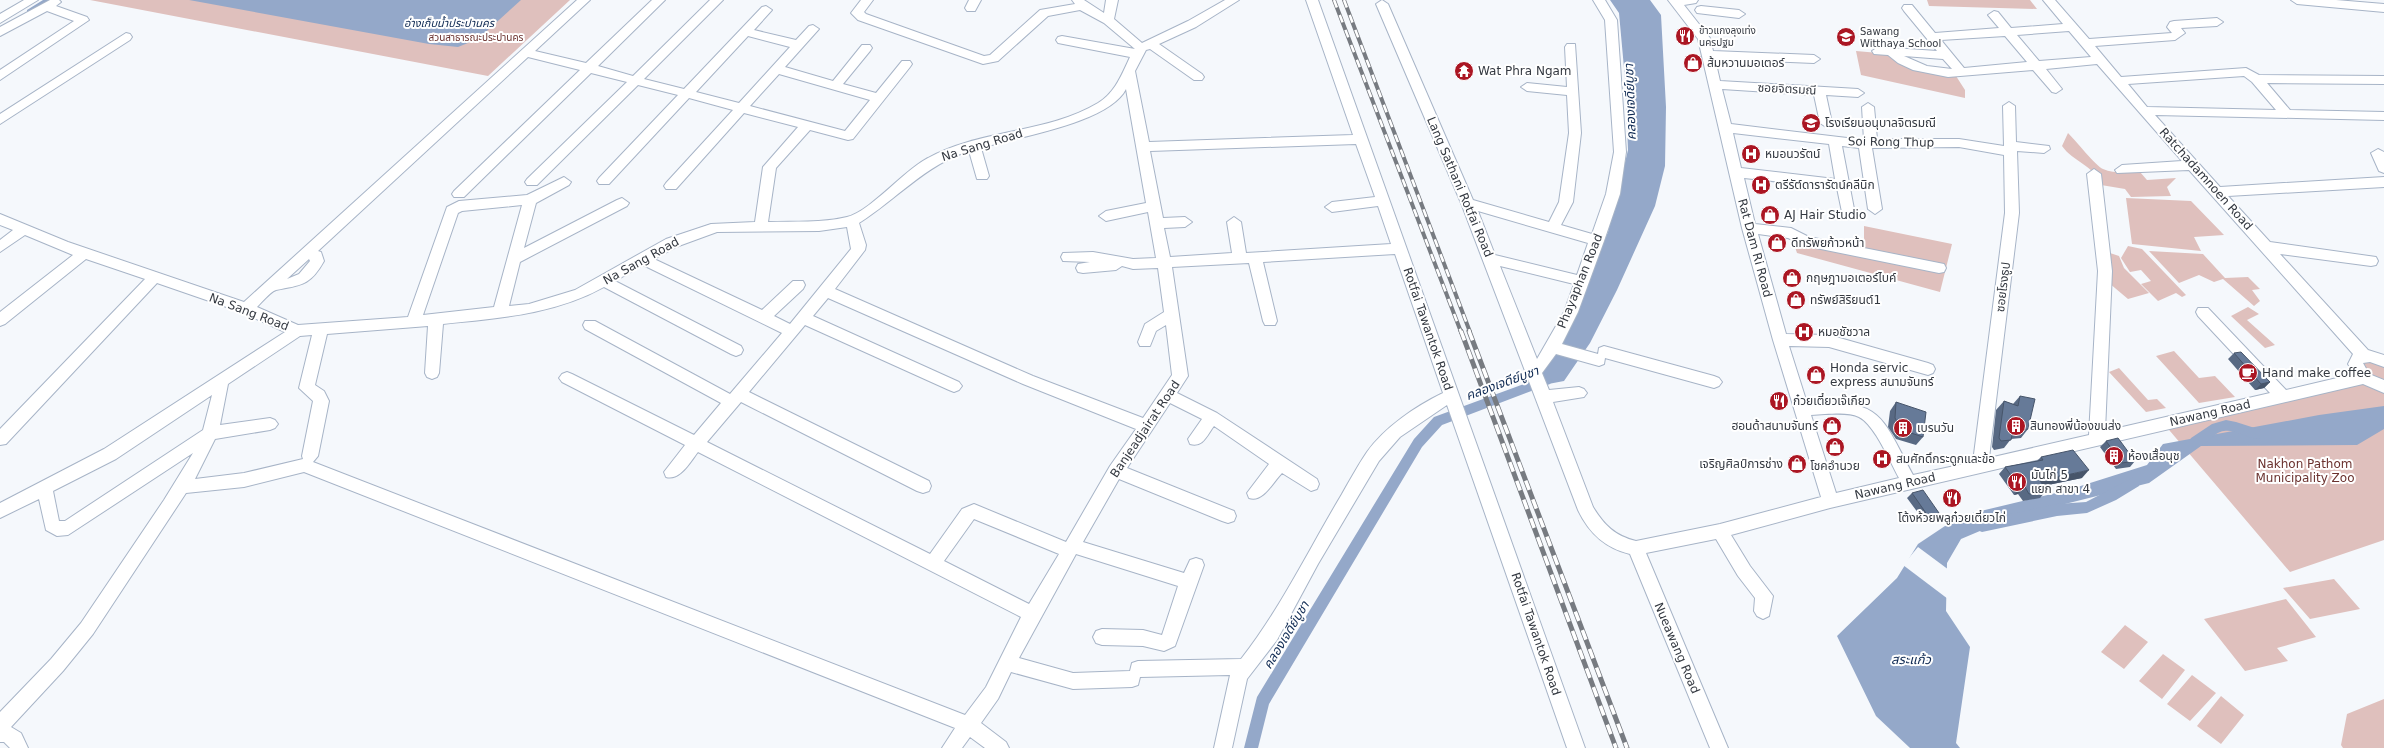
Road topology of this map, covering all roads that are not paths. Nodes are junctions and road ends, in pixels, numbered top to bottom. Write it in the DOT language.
graph roads {
  1 [pos="32,0"];
  2 [pos="57,0"];
  3 [pos="584,0"];
  4 [pos="659,0"];
  5 [pos="717,0"];
  6 [pos="867,0"];
  7 [pos="1112,0"];
  8 [pos="1233,0"];
  9 [pos="1312,0"];
  10 [pos="1320,0"];
  11 [pos="1599,0"];
  12 [pos="1692,0"];
  13 [pos="2049,0"];
  14 [pos="2296,0"];
  15 [pos="1675,1"];
  16 [pos="1080,3"];
  17 [pos="1382,4"];
  18 [pos="1700,5"];
  19 [pos="46,6"];
  20 [pos="1908,8"];
  21 [pos="2384,8"];
  22 [pos="766,10"];
  23 [pos="1739,14"];
  24 [pos="1994,15"];
  25 [pos="0,19"];
  26 [pos="1108,20"];
  27 [pos="2217,22"];
  28 [pos="2072,27"];
  29 [pos="814,29"];
  30 [pos="0,32"];
  31 [pos="746,32"];
  32 [pos="2009,33"];
  33 [pos="126,37"];
  34 [pos="1932,37"];
  35 [pos="1704,38"];
  36 [pos="1062,40"];
  37 [pos="2085,43"];
  38 [pos="799,45"];
  39 [pos="1571,47"];
  40 [pos="866,48"];
  41 [pos="1143,49"];
  42 [pos="1878,51"];
  43 [pos="1892,52"];
  44 [pos="526,53"];
  45 [pos="1708,55"];
  46 [pos="1946,55"];
  47 [pos="1814,59"];
  48 [pos="2099,60"];
  49 [pos="906,64"];
  50 [pos="2035,65"];
  51 [pos="589,68"];
  52 [pos="776,69"];
  53 [pos="1129,70"];
  54 [pos="1960,71"];
  55 [pos="0,76"];
  56 [pos="1198,77"];
  57 [pos="2256,79"];
  58 [pos="2384,80"];
  59 [pos="633,81"];
  60 [pos="2118,81"];
  61 [pos="1716,85"];
  62 [pos="835,86"];
  63 [pos="1527,86"];
  64 [pos="2056,89"];
  65 [pos="1819,90"];
  66 [pos="1573,92"];
  67 [pos="1858,93"];
  68 [pos="687,94"];
  69 [pos="879,98"];
  70 [pos="2009,106"];
  71 [pos="1868,107"];
  72 [pos="741,108"];
  73 [pos="2144,111"];
  74 [pos="2287,114"];
  75 [pos="2384,116"];
  76 [pos="0,120"];
  77 [pos="1826,123"];
  78 [pos="806,126"];
  79 [pos="1724,128"];
  80 [pos="1360,133"];
  81 [pos="1834,140"];
  82 [pos="1868,144"];
  83 [pos="974,145"];
  84 [pos="1143,147"];
  85 [pos="2010,149"];
  86 [pos="2044,149"];
  87 [pos="2378,152"];
  88 [pos="2193,165"];
  89 [pos="2384,168"];
  90 [pos="2122,170"];
  91 [pos="1735,172"];
  92 [pos="2094,174"];
  93 [pos="982,176"];
  94 [pos="604,181"];
  95 [pos="532,182"];
  96 [pos="564,182"];
  97 [pos="2384,182"];
  98 [pos="1842,184"];
  99 [pos="671,186"];
  100 [pos="2217,192"];
  101 [pos="459,194"];
  102 [pos="530,200"];
  103 [pos="1384,201"];
  104 [pos="622,203"];
  105 [pos="1468,203"];
  106 [pos="1154,206"];
  107 [pos="1332,207"];
  108 [pos="1847,209"];
  109 [pos="1875,209"];
  110 [pos="1106,216"];
  111 [pos="0,219"];
  112 [pos="852,221"];
  113 [pos="1185,222"];
  114 [pos="1234,222"];
  115 [pos="1157,223"];
  116 [pos="761,226"];
  117 [pos="1553,228"];
  118 [pos="1749,228"];
  119 [pos="24,229"];
  120 [pos="1597,240"];
  121 [pos="0,247"];
  122 [pos="2268,247"];
  123 [pos="1401,249"];
  124 [pos="84,253"];
  125 [pos="1068,257"];
  126 [pos="1240,258"];
  127 [pos="1255,258"];
  128 [pos="514,259"];
  129 [pos="642,259"];
  130 [pos="1491,259"];
  131 [pos="2371,261"];
  132 [pos="1164,263"];
  133 [pos="1133,264"];
  134 [pos="1083,268"];
  135 [pos="1938,268"];
  136 [pos="155,277"];
  137 [pos="604,281"];
  138 [pos="1582,281"];
  139 [pos="798,286"];
  140 [pos="826,291"];
  141 [pos="246,308"];
  142 [pos="500,312"];
  143 [pos="2203,312"];
  144 [pos="1172,314"];
  145 [pos="764,317"];
  146 [pos="803,318"];
  147 [pos="436,319"];
  148 [pos="0,320"];
  149 [pos="1270,321"];
  150 [pos="413,322"];
  151 [pos="590,325"];
  152 [pos="321,329"];
  153 [pos="297,331"];
  154 [pos="792,331"];
  155 [pos="1780,340"];
  156 [pos="1145,342"];
  157 [pos="1557,348"];
  158 [pos="736,350"];
  159 [pos="2364,356"];
  160 [pos="2384,361"];
  161 [pos="1928,370"];
  162 [pos="432,374"];
  163 [pos="1535,374"];
  164 [pos="567,378"];
  165 [pos="2364,378"];
  166 [pos="221,382"];
  167 [pos="1714,382"];
  168 [pos="954,386"];
  169 [pos="2384,387"];
  170 [pos="1578,393"];
  171 [pos="1168,395"];
  172 [pos="1543,395"];
  173 [pos="2282,396"];
  174 [pos="736,398"];
  175 [pos="1455,407"];
  176 [pos="1801,409"];
  177 [pos="1212,417"];
  178 [pos="270,424"];
  179 [pos="1146,426"];
  180 [pos="210,433"];
  181 [pos="0,438"];
  182 [pos="1196,439"];
  183 [pos="2097,439"];
  184 [pos="696,444"];
  185 [pos="310,456"];
  186 [pos="1280,463"];
  187 [pos="1980,466"];
  188 [pos="1116,471"];
  189 [pos="672,472"];
  190 [pos="1909,483"];
  191 [pos="1310,484"];
  192 [pos="923,486"];
  193 [pos="181,487"];
  194 [pos="45,489"];
  195 [pos="1255,493"];
  196 [pos="1830,501"];
  197 [pos="0,512"];
  198 [pos="1228,516"];
  199 [pos="1720,530"];
  200 [pos="1071,548"];
  201 [pos="1636,548"];
  202 [pos="933,564"];
  203 [pos="1196,565"];
  204 [pos="1188,582"];
  205 [pos="1762,611"];
  206 [pos="1032,614"];
  207 [pos="1102,637"];
  208 [pos="1007,663"];
  209 [pos="1245,667"];
  210 [pos="969,725"];
  211 [pos="0,727"];
  212 [pos="0,733"];
  213 [pos="19,748"];
  214 [pos="951,748"];
  215 [pos="1000,748"];
  216 [pos="1222,748"];
  217 [pos="1576,748"];
  218 [pos="1719,748"];
  1 -- 25 [label="street"];
  2 -- 19 [label="street"];
  3 -- 44 [label="street"];
  4 -- 51 [label="street"];
  5 -- 59 [label="street"];
  6 -- 16 [label="street"];
  7 -- 26 [label="street"];
  8 -- 41 [label="street"];
  9 -- 80 [label="street, Rotfai Tawantok Road"];
  10 -- 80 [label="street"];
  11 -- 120 [label="street, Phayaphan Road"];
  12 -- 15 [label="street"];
  13 -- 28 [label="street, Ratchadamnoen Road"];
  14 -- 21 [label="street"];
  15 -- 35 [label="street, Rat Dam Ri Road"];
  16 -- 26 [label="street"];
  17 -- 105 [label="street, Lang Sathani Rotfai Road"];
  18 -- 23 [label="street"];
  18 -- 35 [label="street"];
  19 -- 30 [label="street"];
  19 -- 55 [label="street"];
  20 -- 34 [label="street"];
  22 -- 31 [label="street"];
  24 -- 32 [label="street"];
  26 -- 41 [label="street"];
  27 -- 37 [label="street"];
  28 -- 32 [label="street"];
  28 -- 37 [label="street, Ratchadamnoen Road"];
  29 -- 38 [label="street"];
  31 -- 38 [label="street"];
  31 -- 68 [label="street"];
  32 -- 34 [label="street"];
  32 -- 50 [label="street"];
  33 -- 76 [label="street"];
  34 -- 46 [label="street"];
  35 -- 45 [label="street, Rat Dam Ri Road"];
  36 -- 41 [label="street"];
  37 -- 48 [label="street, Ratchadamnoen Road"];
  38 -- 52 [label="street"];
  39 -- 66 [label="street"];
  40 -- 62 [label="street"];
  41 -- 53 [label="street, Na Sang Road"];
  41 -- 56 [label="street"];
  42 -- 43 [label="street"];
  43 -- 46 [label="street"];
  43 -- 54 [label="street"];
  44 -- 51 [label="street"];
  44 -- 141 [label="street"];
  45 -- 47 [label="street"];
  45 -- 61 [label="street, Rat Dam Ri Road"];
  46 -- 54 [label="street"];
  48 -- 50 [label="street"];
  48 -- 60 [label="street, Ratchadamnoen Road"];
  49 -- 69 [label="street"];
  50 -- 54 [label="street"];
  50 -- 64 [label="street"];
  51 -- 59 [label="street"];
  51 -- 101 [label="street"];
  52 -- 62 [label="street"];
  52 -- 72 [label="street"];
  53 -- 83 [label="street, Na Sang Road"];
  53 -- 84 [label="street, Banjeadjairat Road"];
  57 -- 58 [label="street"];
  57 -- 60 [label="street"];
  57 -- 74 [label="street"];
  59 -- 68 [label="street"];
  59 -- 95 [label="street"];
  60 -- 73 [label="street, Ratchadamnoen Road"];
  61 -- 65 [label="street, ซอยจิตรมณี"];
  61 -- 79 [label="street, Rat Dam Ri Road"];
  62 -- 69 [label="street"];
  63 -- 66 [label="street"];
  65 -- 67 [label="street, ซอยจิตรมณี"];
  65 -- 77 [label="street"];
  66 -- 117 [label="street"];
  68 -- 72 [label="street"];
  68 -- 94 [label="street"];
  69 -- 78 [label="street"];
  70 -- 85 [label="street, ซอยโรงธูป"];
  71 -- 82 [label="street"];
  72 -- 78 [label="street"];
  72 -- 99 [label="street"];
  73 -- 74 [label="street"];
  73 -- 88 [label="street, Ratchadamnoen Road"];
  74 -- 75 [label="street"];
  78 -- 116 [label="street"];
  79 -- 81 [label="street, Soi Rong Thup"];
  79 -- 91 [label="street, Rat Dam Ri Road"];
  80 -- 84 [label="street"];
  80 -- 103 [label="street, Rotfai Tawantok Road"];
  81 -- 82 [label="street, Soi Rong Thup"];
  81 -- 98 [label="street"];
  82 -- 85 [label="street, Soi Rong Thup"];
  82 -- 109 [label="street"];
  83 -- 93 [label="street"];
  83 -- 112 [label="street, Na Sang Road"];
  84 -- 106 [label="street, Banjeadjairat Road"];
  85 -- 86 [label="street, Soi Rong Thup"];
  85 -- 187 [label="street, ซอยโรงธูป"];
  87 -- 89 [label="street"];
  88 -- 90 [label="street"];
  88 -- 100 [label="street, Ratchadamnoen Road"];
  91 -- 98 [label="street"];
  91 -- 118 [label="street, Rat Dam Ri Road"];
  92 -- 183 [label="street"];
  96 -- 102 [label="street"];
  97 -- 100 [label="street"];
  98 -- 108 [label="street"];
  100 -- 122 [label="street, Ratchadamnoen Road"];
  102 -- 128 [label="street"];
  102 -- 150 [label="street"];
  103 -- 107 [label="street"];
  103 -- 123 [label="street, Rotfai Tawantok Road"];
  104 -- 128 [label="street"];
  105 -- 117 [label="street"];
  105 -- 130 [label="street, Lang Sathani Rotfai Road"];
  106 -- 110 [label="street"];
  106 -- 115 [label="street, Banjeadjairat Road"];
  111 -- 119 [label="street, Na Sang Road"];
  112 -- 116 [label="street, Na Sang Road"];
  112 -- 140 [label="street"];
  113 -- 115 [label="street"];
  114 -- 126 [label="street"];
  115 -- 132 [label="street, Banjeadjairat Road"];
  116 -- 129 [label="street, Na Sang Road"];
  117 -- 120 [label="street"];
  118 -- 135 [label="street"];
  118 -- 155 [label="street, Rat Dam Ri Road"];
  119 -- 121 [label="street"];
  119 -- 124 [label="street, Na Sang Road"];
  120 -- 138 [label="street, Phayaphan Road"];
  122 -- 131 [label="street"];
  122 -- 159 [label="street, Ratchadamnoen Road"];
  123 -- 127 [label="street"];
  123 -- 175 [label="street, Rotfai Tawantok Road"];
  124 -- 136 [label="street, Na Sang Road"];
  124 -- 148 [label="street"];
  125 -- 133 [label="street"];
  126 -- 127 [label="street"];
  126 -- 132 [label="street"];
  127 -- 149 [label="street"];
  128 -- 142 [label="street"];
  129 -- 137 [label="street, Na Sang Road"];
  129 -- 145 [label="street"];
  130 -- 138 [label="street"];
  130 -- 163 [label="street, Lang Sathani Rotfai Road"];
  132 -- 133 [label="street"];
  132 -- 144 [label="street, Banjeadjairat Road"];
  133 -- 134 [label="street"];
  136 -- 141 [label="street, Na Sang Road"];
  136 -- 181 [label="street"];
  137 -- 142 [label="street, Na Sang Road"];
  137 -- 158 [label="street"];
  138 -- 157 [label="street, Phayaphan Road"];
  139 -- 145 [label="street"];
  140 -- 146 [label="street"];
  140 -- 179 [label="street"];
  141 -- 153 [label="street, Na Sang Road"];
  142 -- 147 [label="street, Na Sang Road"];
  143 -- 173 [label="street"];
  144 -- 156 [label="street"];
  144 -- 171 [label="street, Banjeadjairat Road"];
  145 -- 154 [label="street"];
  146 -- 154 [label="street"];
  146 -- 168 [label="street"];
  147 -- 150 [label="street, Na Sang Road"];
  147 -- 162 [label="street"];
  150 -- 152 [label="street, Na Sang Road"];
  151 -- 174 [label="street"];
  152 -- 153 [label="street, Na Sang Road"];
  152 -- 185 [label="street"];
  153 -- 166 [label="street"];
  154 -- 174 [label="street"];
  155 -- 161 [label="street"];
  155 -- 176 [label="street, Rat Dam Ri Road"];
  157 -- 163 [label="street, Phayaphan Road"];
  157 -- 167 [label="street"];
  159 -- 160 [label="street"];
  159 -- 165 [label="street"];
  163 -- 172 [label="street"];
  164 -- 184 [label="street"];
  165 -- 169 [label="street"];
  165 -- 173 [label="street, Nawang Road"];
  166 -- 180 [label="street"];
  166 -- 194 [label="street"];
  170 -- 172 [label="street"];
  171 -- 177 [label="street"];
  171 -- 179 [label="street, Banjeadjairat Road"];
  172 -- 201 [label="street"];
  173 -- 183 [label="street, Nawang Road"];
  174 -- 184 [label="street"];
  174 -- 192 [label="street"];
  175 -- 209 [label="street"];
  175 -- 217 [label="street, Rotfai Tawantok Road"];
  176 -- 190 [label="street"];
  176 -- 196 [label="street, Rat Dam Ri Road"];
  177 -- 182 [label="street"];
  177 -- 186 [label="street"];
  178 -- 180 [label="street"];
  179 -- 188 [label="street, Banjeadjairat Road"];
  180 -- 193 [label="street"];
  180 -- 194 [label="street"];
  183 -- 187 [label="street, Nawang Road"];
  184 -- 189 [label="street"];
  184 -- 202 [label="street"];
  186 -- 191 [label="street"];
  186 -- 195 [label="street"];
  187 -- 190 [label="street, Nawang Road"];
  188 -- 198 [label="street"];
  188 -- 200 [label="street, Banjeadjairat Road"];
  190 -- 196 [label="street, Nawang Road"];
  193 -- 210 [label="street"];
  193 -- 211 [label="street"];
  194 -- 197 [label="street"];
  196 -- 199 [label="street, Nawang Road"];
  199 -- 201 [label="street, Nawang Road"];
  199 -- 205 [label="street"];
  200 -- 202 [label="street"];
  200 -- 204 [label="street"];
  200 -- 206 [label="street, Banjeadjairat Road"];
  201 -- 218 [label="street, Nueawang Road"];
  202 -- 206 [label="street"];
  203 -- 204 [label="street"];
  204 -- 207 [label="street"];
  206 -- 208 [label="street, Banjeadjairat Road"];
  208 -- 209 [label="street"];
  208 -- 210 [label="street, Banjeadjairat Road"];
  209 -- 216 [label="street"];
  210 -- 214 [label="street, Banjeadjairat Road"];
  210 -- 215 [label="street"];
  212 -- 213 [label="street"];
}
